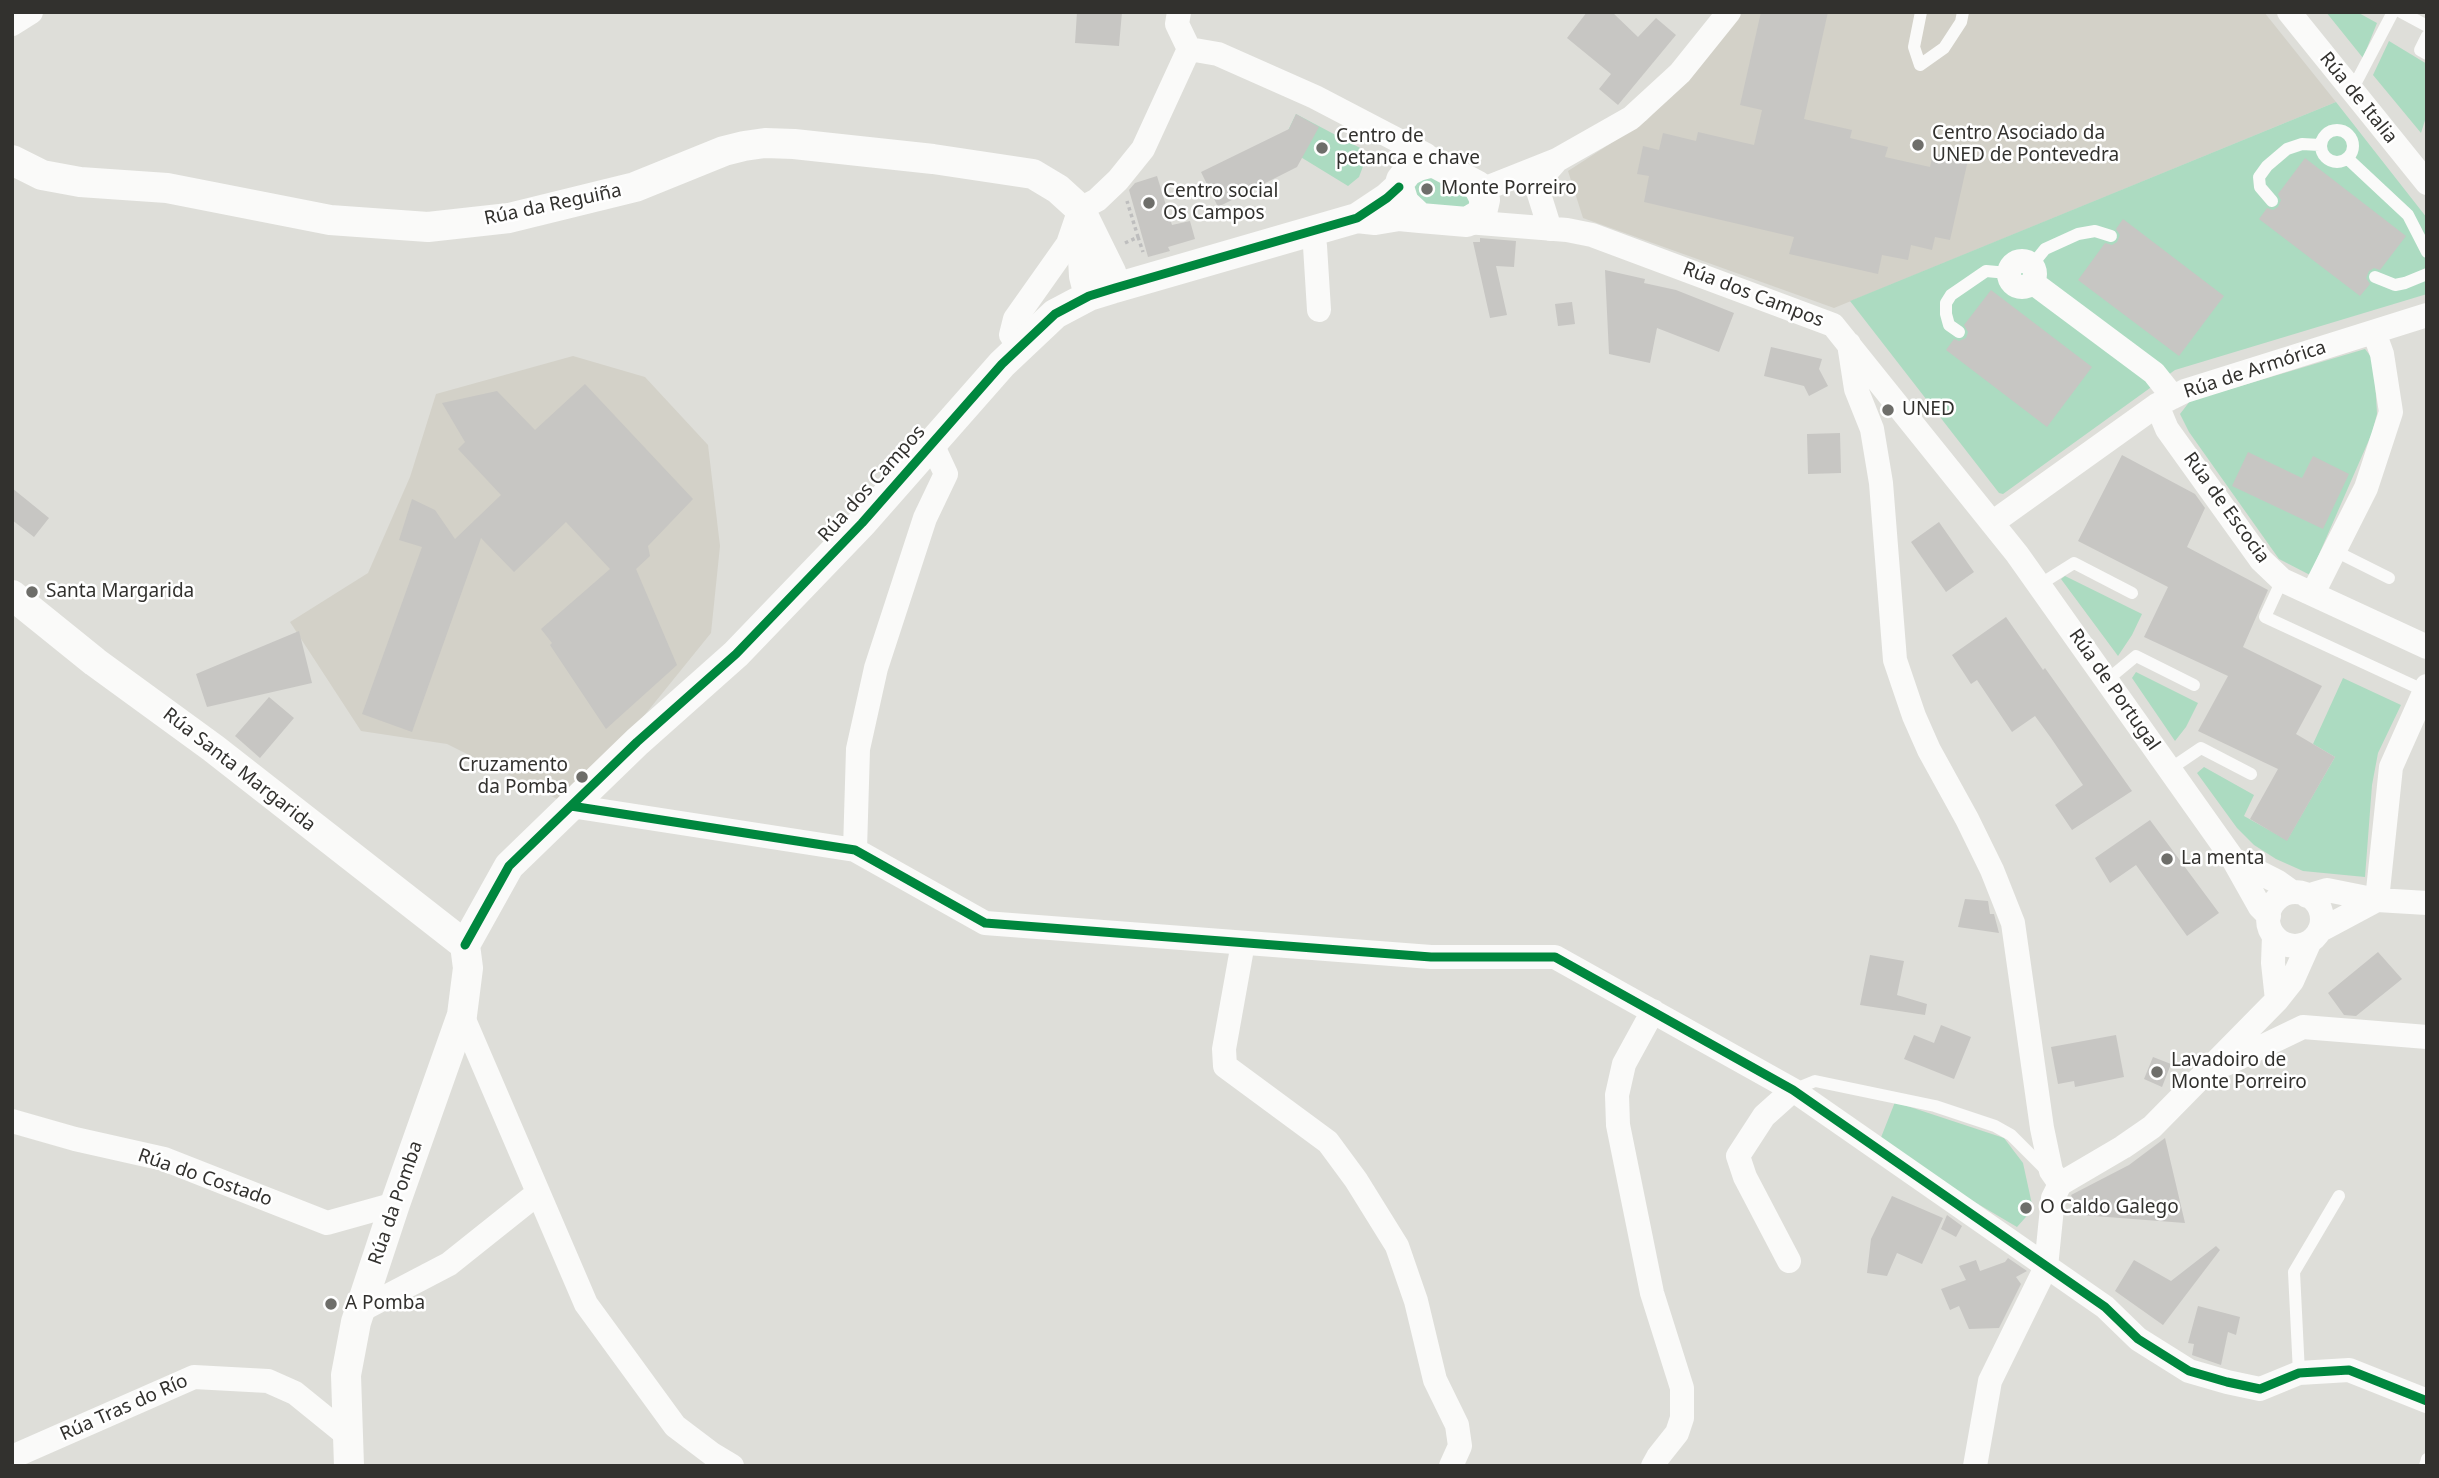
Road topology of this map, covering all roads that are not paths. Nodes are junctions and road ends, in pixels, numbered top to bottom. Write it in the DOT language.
graph roads {
  1 [pos="31,12"];
  2 [pos="1729,12"];
  3 [pos="1920,12"];
  4 [pos="1963,12"];
  5 [pos="2289,12"];
  6 [pos="2393,12"];
  7 [pos="2401,12"];
  8 [pos="1173,16"];
  9 [pos="12,24"];
  10 [pos="2427,26"];
  11 [pos="2427,36"];
  12 [pos="1189,49"];
  13 [pos="2427,54"];
  14 [pos="2352,90"];
  15 [pos="2320,145"];
  16 [pos="2347,158"];
  17 [pos="12,160"];
  18 [pos="1557,160"];
  19 [pos="1433,162"];
  20 [pos="2427,183"];
  21 [pos="1478,186"];
  22 [pos="1399,187"];
  23 [pos="2272,201"];
  24 [pos="1080,209"];
  25 [pos="1357,218"];
  26 [pos="1420,218"];
  27 [pos="1467,222"];
  28 [pos="1550,229"];
  29 [pos="1312,231"];
  30 [pos="2111,236"];
  31 [pos="2427,252"];
  32 [pos="2024,273"];
  33 [pos="2427,274"];
  34 [pos="2375,277"];
  35 [pos="1102,292"];
  36 [pos="1319,310"];
  37 [pos="2427,315"];
  38 [pos="1959,332"];
  39 [pos="2374,332"];
  40 [pos="1849,343"];
  41 [pos="1020,346"];
  42 [pos="2165,401"];
  43 [pos="932,444"];
  44 [pos="1992,523"];
  45 [pos="2335,551"];
  46 [pos="2389,578"];
  47 [pos="2282,580"];
  48 [pos="2039,585"];
  49 [pos="2132,593"];
  50 [pos="2313,593"];
  51 [pos="12,595"];
  52 [pos="2427,647"];
  53 [pos="2106,680"];
  54 [pos="2194,685"];
  55 [pos="2426,688"];
  56 [pos="2170,769"];
  57 [pos="2251,774"];
  58 [pos="571,806"];
  59 [pos="855,850"];
  60 [pos="2233,859"];
  61 [pos="2299,894"];
  62 [pos="2377,900"];
  63 [pos="2427,903"];
  64 [pos="2272,926"];
  65 [pos="2314,937"];
  66 [pos="1243,943"];
  67 [pos="465,945"];
  68 [pos="2277,1000"];
  69 [pos="1653,1011"];
  70 [pos="462,1015"];
  71 [pos="2427,1037"];
  72 [pos="2213,1063"];
  73 [pos="1793,1090"];
  74 [pos="12,1121"];
  75 [pos="2060,1184"];
  76 [pos="538,1193"];
  77 [pos="2339,1196"];
  78 [pos="395,1204"];
  79 [pos="1790,1261"];
  80 [pos="2046,1267"];
  81 [pos="361,1310"];
  82 [pos="2299,1373"];
  83 [pos="2427,1401"];
  84 [pos="348,1436"];
  85 [pos="12,1457"];
  86 [pos="2427,1459"];
  87 [pos="349,1466"];
  88 [pos="732,1466"];
  89 [pos="1451,1466"];
  90 [pos="1653,1466"];
  91 [pos="1975,1466"];
  92 [pos="2425,1466"];
  1 -- 9 [label="street"];
  2 -- 18 [label="street"];
  3 -- 4 [label="lane"];
  5 -- 14 [label="street, Rúa de Italia"];
  6 -- 14 [label="lane"];
  7 -- 10 [label="lane"];
  8 -- 12 [label="street"];
  11 -- 13 [label="lane"];
  12 -- 19 [label="street"];
  12 -- 24 [label="street"];
  14 -- 20 [label="street, Rúa de Italia"];
  15 -- 16 [label="lane"];
  15 -- 16 [label="lane"];
  15 -- 23 [label="lane"];
  16 -- 31 [label="lane"];
  17 -- 24 [label="street, Rúa da Reguiña"];
  18 -- 21 [label="street"];
  18 -- 28 [label="street"];
  19 -- 21 [label="street"];
  19 -- 22 [label="street"];
  21 -- 27 [label="street"];
  22 -- 25 [label="street, Rúa dos Campos"];
  22 -- 26 [label="street"];
  24 -- 35 [label="street"];
  24 -- 41 [label="street"];
  25 -- 26 [label="street, Rúa dos Campos"];
  25 -- 29 [label="street, Rúa dos Campos"];
  26 -- 27 [label="street"];
  27 -- 28 [label="street, Rúa dos Campos"];
  28 -- 40 [label="street, Rúa dos Campos"];
  29 -- 35 [label="street, Rúa dos Campos"];
  29 -- 36 [label="street"];
  30 -- 32 [label="lane"];
  32 -- 38 [label="lane"];
  32 -- 42 [label="street, Rúa de Escocia"];
  33 -- 34 [label="lane"];
  35 -- 41 [label="street, Rúa dos Campos"];
  37 -- 39 [label="street, Rúa de Armórica"];
  39 -- 42 [label="street, Rúa de Armórica"];
  39 -- 45 [label="street"];
  40 -- 44 [label="street, Rúa dos Campos"];
  40 -- 75 [label="street"];
  41 -- 43 [label="street, Rúa dos Campos"];
  42 -- 44 [label="street, Rúa de Armórica"];
  42 -- 47 [label="street, Rúa de Escocia"];
  43 -- 58 [label="street, Rúa dos Campos"];
  43 -- 59 [label="street"];
  44 -- 48 [label="street, Rúa de Portugal"];
  45 -- 46 [label="lane"];
  45 -- 50 [label="street"];
  47 -- 50 [label="street, Rúa de Escocia"];
  47 -- 55 [label="lane"];
  48 -- 49 [label="lane"];
  48 -- 53 [label="street, Rúa de Portugal"];
  50 -- 52 [label="street, Rúa de Escocia"];
  51 -- 67 [label="street, Rúa Santa Margarida"];
  53 -- 54 [label="lane"];
  53 -- 56 [label="street, Rúa de Portugal"];
  55 -- 62 [label="street"];
  56 -- 57 [label="lane"];
  56 -- 60 [label="street, Rúa de Portugal"];
  58 -- 59 [label="street"];
  58 -- 67 [label="street, Rúa dos Campos"];
  59 -- 66 [label="street"];
  60 -- 61 [label="street, Rúa de Portugal"];
  60 -- 64 [label="street, Rúa de Portugal"];
  61 -- 62 [label="street"];
  61 -- 64 [label="street"];
  61 -- 65 [label="street"];
  62 -- 63 [label="street"];
  62 -- 65 [label="street"];
  64 -- 65 [label="street"];
  64 -- 68 [label="street"];
  65 -- 68 [label="street"];
  66 -- 69 [label="street"];
  66 -- 89 [label="street"];
  67 -- 70 [label="street, Rúa da Pomba"];
  68 -- 72 [label="street"];
  69 -- 73 [label="street"];
  69 -- 90 [label="street"];
  70 -- 76 [label="street"];
  70 -- 78 [label="street, Rúa da Pomba"];
  71 -- 72 [label="street"];
  72 -- 75 [label="street"];
  73 -- 75 [label="lane"];
  73 -- 79 [label="street"];
  73 -- 80 [label="street"];
  74 -- 78 [label="street, Rúa do Costado"];
  75 -- 80 [label="street"];
  76 -- 81 [label="street"];
  76 -- 88 [label="street"];
  77 -- 82 [label="lane"];
  78 -- 81 [label="street, Rúa da Pomba"];
  80 -- 82 [label="street"];
  80 -- 91 [label="street"];
  81 -- 84 [label="street, Rúa da Pomba"];
  82 -- 83 [label="street"];
  84 -- 85 [label="street, Rúa Tras do Río"];
  84 -- 87 [label="street, Rúa da Pomba"];
  86 -- 92 [label="lane"];
}
